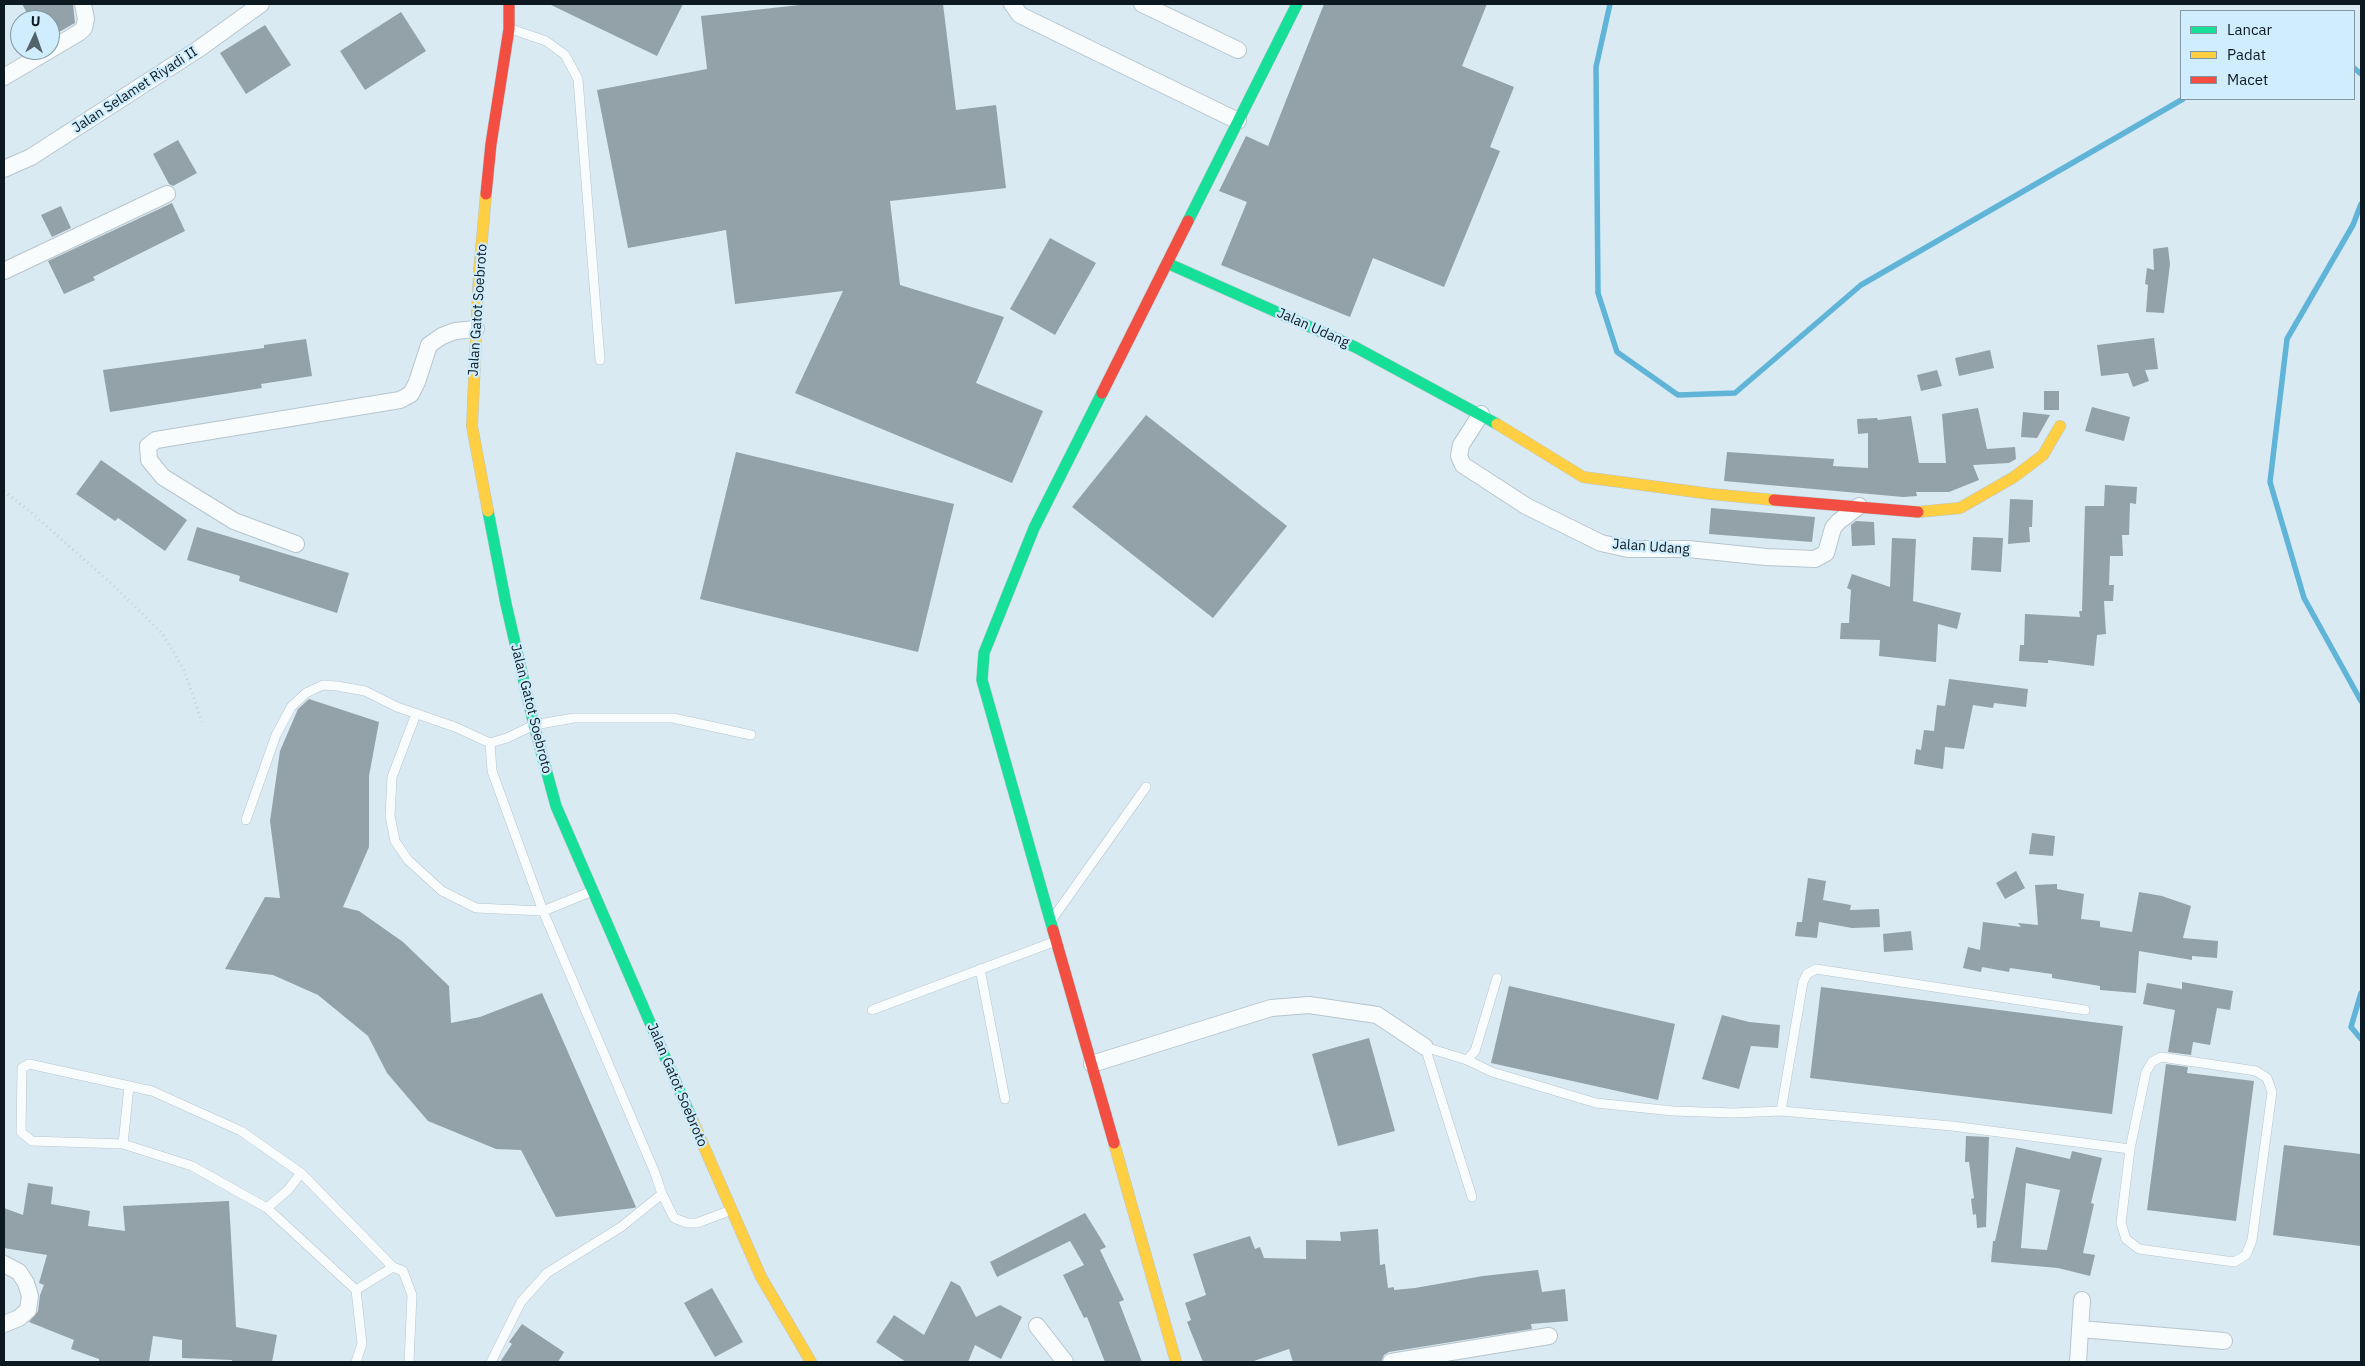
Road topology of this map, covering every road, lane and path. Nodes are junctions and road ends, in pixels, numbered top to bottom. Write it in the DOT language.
graph roads {
  1 [pos="83,4"];
  2 [pos="261,4"];
  3 [pos="509,4"];
  4 [pos="1012,4"];
  5 [pos="1142,4"];
  6 [pos="1297,4"];
  7 [pos="509,29"];
  8 [pos="1238,50"];
  9 [pos="4,78"];
  10 [pos="1238,121"];
  11 [pos="4,169"];
  12 [pos="166,194"];
  13 [pos="1167,263"];
  14 [pos="4,271"];
  15 [pos="476,329"];
  16 [pos="600,360"];
  17 [pos="1481,414"];
  18 [pos="2060,426"];
  19 [pos="4,491"];
  20 [pos="1859,506"];
  21 [pos="296,544"];
  22 [pos="416,714"];
  23 [pos="202,722"];
  24 [pos="534,726"];
  25 [pos="751,735"];
  26 [pos="490,743"];
  27 [pos="1146,787"];
  28 [pos="246,820"];
  29 [pos="593,891"];
  30 [pos="543,911"];
  31 [pos="1051,920"];
  32 [pos="1057,940"];
  33 [pos="980,969"];
  34 [pos="1497,978"];
  35 [pos="872,1010"];
  36 [pos="2084,1010"];
  37 [pos="1425,1048"];
  38 [pos="1467,1060"];
  39 [pos="1092,1064"];
  40 [pos="129,1086"];
  41 [pos="1005,1099"];
  42 [pos="1781,1111"];
  43 [pos="123,1144"];
  44 [pos="2130,1149"];
  45 [pos="301,1173"];
  46 [pos="662,1194"];
  47 [pos="1472,1197"];
  48 [pos="267,1208"];
  49 [pos="731,1210"];
  50 [pos="4,1264"];
  51 [pos="393,1267"];
  52 [pos="356,1290"];
  53 [pos="2082,1300"];
  54 [pos="4,1324"];
  55 [pos="1037,1326"];
  56 [pos="2080,1329"];
  57 [pos="1549,1336"];
  58 [pos="2224,1342"];
  59 [pos="356,1362"];
  60 [pos="409,1362"];
  61 [pos="491,1362"];
  62 [pos="811,1362"];
  63 [pos="1065,1362"];
  64 [pos="1176,1362"];
  65 [pos="1391,1362"];
  66 [pos="2078,1362"];
  1 -- 9 [label="street"];
  2 -- 11 [label="street, Jalan Selamet Riyadi II"];
  3 -- 7 [label="street, Jalan Gatot Soebroto"];
  4 -- 10 [label="street"];
  5 -- 8 [label="street"];
  6 -- 10 [label="street"];
  7 -- 15 [label="street, Jalan Gatot Soebroto"];
  7 -- 16 [label="lane"];
  10 -- 13 [label="street"];
  12 -- 14 [label="street"];
  13 -- 17 [label="street, Jalan Udang"];
  13 -- 31 [label="street"];
  15 -- 21 [label="street"];
  15 -- 24 [label="street, Jalan Gatot Soebroto"];
  17 -- 20 [label="street, Jalan Udang"];
  17 -- 20 [label="street, Jalan Udang"];
  18 -- 20 [label="street, Jalan Udang"];
  19 -- 23 [label="path"];
  22 -- 26 [label="lane"];
  22 -- 28 [label="lane"];
  22 -- 30 [label="lane"];
  24 -- 25 [label="lane"];
  24 -- 26 [label="lane"];
  24 -- 29 [label="street, Jalan Gatot Soebroto"];
  26 -- 30 [label="lane"];
  27 -- 31 [label="lane"];
  29 -- 30 [label="lane"];
  29 -- 49 [label="street, Jalan Gatot Soebroto"];
  30 -- 46 [label="lane"];
  31 -- 32 [label="street"];
  32 -- 33 [label="lane"];
  32 -- 39 [label="street"];
  33 -- 35 [label="lane"];
  33 -- 41 [label="lane"];
  34 -- 38 [label="lane"];
  36 -- 42 [label="lane"];
  37 -- 38 [label="lane"];
  37 -- 39 [label="street"];
  37 -- 47 [label="lane"];
  38 -- 42 [label="lane"];
  39 -- 64 [label="street"];
  40 -- 43 [label="lane"];
  40 -- 43 [label="lane"];
  40 -- 45 [label="lane"];
  42 -- 44 [label="lane"];
  43 -- 48 [label="lane"];
  44 -- 44 [label="lane"];
  45 -- 48 [label="lane"];
  45 -- 51 [label="lane"];
  46 -- 49 [label="lane"];
  46 -- 61 [label="lane"];
  48 -- 52 [label="lane"];
  49 -- 62 [label="street, Jalan Gatot Soebroto"];
  50 -- 54 [label="street"];
  51 -- 52 [label="lane"];
  51 -- 60 [label="lane"];
  52 -- 59 [label="lane"];
  53 -- 56 [label="street"];
  55 -- 63 [label="street"];
  56 -- 58 [label="street"];
  56 -- 66 [label="street"];
  57 -- 65 [label="street"];
}
